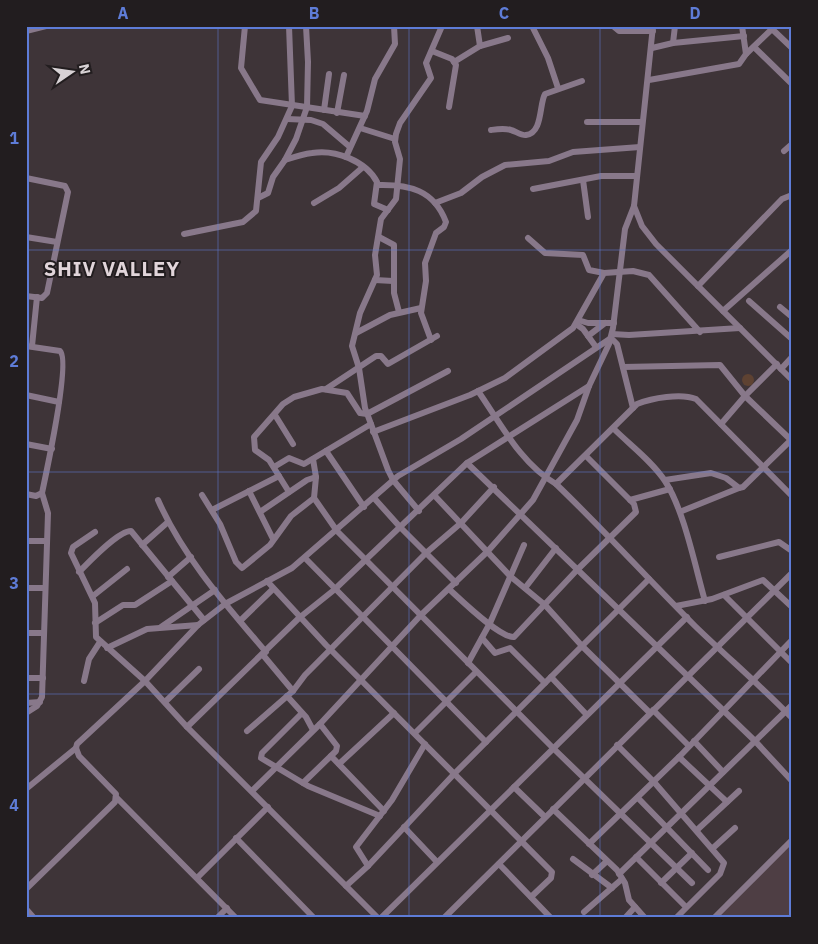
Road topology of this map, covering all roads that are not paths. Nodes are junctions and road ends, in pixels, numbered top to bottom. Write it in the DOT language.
graph roads {
  1 [pos="46,26"];
  2 [pos="245,26"];
  3 [pos="289,26"];
  4 [pos="306,26"];
  5 [pos="394,26"];
  6 [pos="442,26"];
  7 [pos="477,26"];
  8 [pos="532,26"];
  9 [pos="675,26"];
  10 [pos="742,26"];
  11 [pos="615,27"];
  12 [pos="772,27"];
  13 [pos="653,29"];
  14 [pos="26,31"];
  15 [pos="744,36"];
  16 [pos="508,38"];
  17 [pos="673,43"];
  18 [pos="480,46"];
  19 [pos="754,47"];
  20 [pos="652,48"];
  21 [pos="792,48"];
  22 [pos="432,51"];
  23 [pos="746,54"];
  24 [pos="454,62"];
  25 [pos="329,74"];
  26 [pos="344,75"];
  27 [pos="649,80"];
  28 [pos="582,81"];
  29 [pos="792,84"];
  30 [pos="558,88"];
  31 [pos="292,106"];
  32 [pos="307,107"];
  33 [pos="449,107"];
  34 [pos="324,110"];
  35 [pos="337,112"];
  36 [pos="365,116"];
  37 [pos="287,119"];
  38 [pos="303,120"];
  39 [pos="587,122"];
  40 [pos="642,122"];
  41 [pos="360,128"];
  42 [pos="491,130"];
  43 [pos="395,139"];
  44 [pos="792,144"];
  45 [pos="350,146"];
  46 [pos="640,147"];
  47 [pos="784,151"];
  48 [pos="346,157"];
  49 [pos="286,160"];
  50 [pos="363,167"];
  51 [pos="637,176"];
  52 [pos="26,178"];
  53 [pos="583,180"];
  54 [pos="378,185"];
  55 [pos="398,186"];
  56 [pos="533,189"];
  57 [pos="792,195"];
  58 [pos="258,198"];
  59 [pos="314,203"];
  60 [pos="435,203"];
  61 [pos="634,206"];
  62 [pos="388,210"];
  63 [pos="588,218"];
  64 [pos="184,234"];
  65 [pos="26,237"];
  66 [pos="380,237"];
  67 [pos="528,238"];
  68 [pos="57,242"];
  69 [pos="792,250"];
  70 [pos="619,272"];
  71 [pos="604,273"];
  72 [pos="375,280"];
  73 [pos="393,281"];
  74 [pos="698,286"];
  75 [pos="26,296"];
  76 [pos="37,297"];
  77 [pos="749,301"];
  78 [pos="780,307"];
  79 [pos="421,308"];
  80 [pos="399,312"];
  81 [pos="723,312"];
  82 [pos="792,316"];
  83 [pos="577,322"];
  84 [pos="605,323"];
  85 [pos="614,323"];
  86 [pos="740,328"];
  87 [pos="700,332"];
  88 [pos="356,333"];
  89 [pos="588,336"];
  90 [pos="612,336"];
  91 [pos="792,339"];
  92 [pos="29,346"];
  93 [pos="596,347"];
  94 [pos="792,357"];
  95 [pos="622,367"];
  96 [pos="779,367"];
  97 [pos="359,368"];
  98 [pos="448,371"];
  99 [pos="792,380"];
  100 [pos="589,386"];
  101 [pos="326,389"];
  102 [pos="478,391"];
  103 [pos="26,395"];
  104 [pos="745,396"];
  105 [pos="59,402"];
  106 [pos="633,408"];
  107 [pos="367,414"];
  108 [pos="275,415"];
  109 [pos="495,416"];
  110 [pos="370,424"];
  111 [pos="721,424"];
  112 [pos="614,429"];
  113 [pos="373,432"];
  114 [pos="509,437"];
  115 [pos="791,439"];
  116 [pos="26,444"];
  117 [pos="293,444"];
  118 [pos="52,449"];
  119 [pos="326,451"];
  120 [pos="586,456"];
  121 [pos="313,459"];
  122 [pos="467,463"];
  123 [pos="274,467"];
  124 [pos="763,467"];
  125 [pos="279,476"];
  126 [pos="316,476"];
  127 [pos="546,478"];
  128 [pos="393,480"];
  129 [pos="665,480"];
  130 [pos="556,484"];
  131 [pos="494,487"];
  132 [pos="739,488"];
  133 [pos="670,489"];
  134 [pos="249,491"];
  135 [pos="289,492"];
  136 [pos="42,493"];
  137 [pos="26,494"];
  138 [pos="202,495"];
  139 [pos="434,495"];
  140 [pos="792,496"];
  141 [pos="314,498"];
  142 [pos="374,498"];
  143 [pos="158,500"];
  144 [pos="630,500"];
  145 [pos="364,507"];
  146 [pos="212,510"];
  147 [pos="418,511"];
  148 [pos="682,511"];
  149 [pos="260,512"];
  150 [pos="522,514"];
  151 [pos="168,522"];
  152 [pos="461,523"];
  153 [pos="400,527"];
  154 [pos="94,532"];
  155 [pos="336,532"];
  156 [pos="612,538"];
  157 [pos="274,539"];
  158 [pos="26,541"];
  159 [pos="46,541"];
  160 [pos="142,545"];
  161 [pos="524,545"];
  162 [pos="556,548"];
  163 [pos="488,551"];
  164 [pos="792,551"];
  165 [pos="426,553"];
  166 [pos="191,557"];
  167 [pos="719,557"];
  168 [pos="305,558"];
  169 [pos="364,560"];
  170 [pos="127,569"];
  171 [pos="577,570"];
  172 [pos="79,572"];
  173 [pos="792,573"];
  174 [pos="510,576"];
  175 [pos="170,579"];
  176 [pos="649,579"];
  177 [pos="267,581"];
  178 [pos="456,583"];
  179 [pos="26,588"];
  180 [pos="44,588"];
  181 [pos="393,588"];
  182 [pos="525,588"];
  183 [pos="274,589"];
  184 [pos="215,590"];
  185 [pos="334,590"];
  186 [pos="449,590"];
  187 [pos="774,590"];
  188 [pos="724,595"];
  189 [pos="93,596"];
  190 [pos="705,601"];
  191 [pos="225,604"];
  192 [pos="190,605"];
  193 [pos="545,605"];
  194 [pos="676,606"];
  195 [pos="792,607"];
  196 [pos="618,610"];
  197 [pos="422,616"];
  198 [pos="687,617"];
  199 [pos="299,618"];
  200 [pos="362,618"];
  201 [pos="747,618"];
  202 [pos="240,621"];
  203 [pos="95,623"];
  204 [pos="201,623"];
  205 [pos="490,624"];
  206 [pos="160,627"];
  207 [pos="26,633"];
  208 [pos="44,633"];
  209 [pos="482,638"];
  210 [pos="792,640"];
  211 [pos="100,642"];
  212 [pos="656,645"];
  213 [pos="582,646"];
  214 [pos="717,647"];
  215 [pos="107,648"];
  216 [pos="391,648"];
  217 [pos="330,650"];
  218 [pos="780,652"];
  219 [pos="264,653"];
  220 [pos="468,663"];
  221 [pos="792,663"];
  222 [pos="198,669"];
  223 [pos="476,672"];
  224 [pos="688,676"];
  225 [pos="551,677"];
  226 [pos="26,678"];
  227 [pos="43,678"];
  228 [pos="361,679"];
  229 [pos="145,681"];
  230 [pos="753,681"];
  231 [pos="84,682"];
  232 [pos="618,682"];
  233 [pos="545,683"];
  234 [pos="293,691"];
  235 [pos="287,696"];
  236 [pos="40,702"];
  237 [pos="165,702"];
  238 [pos="447,702"];
  239 [pos="26,703"];
  240 [pos="792,705"];
  241 [pos="517,711"];
  242 [pos="724,711"];
  243 [pos="785,711"];
  244 [pos="651,712"];
  245 [pos="26,713"];
  246 [pos="302,713"];
  247 [pos="394,713"];
  248 [pos="586,714"];
  249 [pos="792,718"];
  250 [pos="320,724"];
  251 [pos="187,727"];
  252 [pos="313,730"];
  253 [pos="248,731"];
  254 [pos="415,734"];
  255 [pos="755,741"];
  256 [pos="486,742"];
  257 [pos="426,744"];
  258 [pos="691,744"];
  259 [pos="617,746"];
  260 [pos="76,748"];
  261 [pos="553,748"];
  262 [pos="331,756"];
  263 [pos="679,756"];
  264 [pos="339,764"];
  265 [pos="276,767"];
  266 [pos="723,772"];
  267 [pos="455,773"];
  268 [pos="584,778"];
  269 [pos="791,780"];
  270 [pos="654,782"];
  271 [pos="303,783"];
  272 [pos="710,785"];
  273 [pos="514,787"];
  274 [pos="26,789"];
  275 [pos="252,791"];
  276 [pos="739,791"];
  277 [pos="116,797"];
  278 [pos="638,798"];
  279 [pos="726,802"];
  280 [pos="268,807"];
  281 [pos="553,809"];
  282 [pos="491,810"];
  283 [pos="682,813"];
  284 [pos="382,814"];
  285 [pos="620,814"];
  286 [pos="545,817"];
  287 [pos="404,827"];
  288 [pos="667,827"];
  289 [pos="735,828"];
  290 [pos="696,830"];
  291 [pos="236,838"];
  292 [pos="792,840"];
  293 [pos="522,841"];
  294 [pos="651,843"];
  295 [pos="589,844"];
  296 [pos="713,848"];
  297 [pos="692,853"];
  298 [pos="636,857"];
  299 [pos="573,860"];
  300 [pos="607,861"];
  301 [pos="437,862"];
  302 [pos="499,864"];
  303 [pos="368,866"];
  304 [pos="677,868"];
  305 [pos="708,870"];
  306 [pos="592,875"];
  307 [pos="621,876"];
  308 [pos="197,878"];
  309 [pos="661,883"];
  310 [pos="692,883"];
  311 [pos="346,886"];
  312 [pos="612,888"];
  313 [pos="26,889"];
  314 [pos="531,897"];
  315 [pos="686,907"];
  316 [pos="227,908"];
  317 [pos="635,908"];
  318 [pos="26,909"];
  319 [pos="584,912"];
  320 [pos="34,918"];
  321 [pos="217,918"];
  322 [pos="236,918"];
  323 [pos="314,918"];
  324 [pos="379,918"];
  325 [pos="444,918"];
  326 [pos="551,918"];
  327 [pos="625,918"];
  328 [pos="645,918"];
  329 [pos="676,918"];
  330 [pos="714,918"];
  1 -- 14 [label="street"];
  2 -- 31 [label="street"];
  3 -- 31 [label="street"];
  4 -- 32 [label="street"];
  5 -- 36 [label="street"];
  6 -- 22 [label="street"];
  7 -- 18 [label="street"];
  8 -- 30 [label="street"];
  9 -- 17 [label="street"];
  10 -- 15 [label="street"];
  11 -- 13 [label="street"];
  12 -- 19 [label="street"];
  12 -- 21 [label="street"];
  13 -- 20 [label="street"];
  15 -- 17 [label="street"];
  15 -- 23 [label="street"];
  16 -- 18 [label="street"];
  17 -- 20 [label="street"];
  18 -- 24 [label="street"];
  19 -- 23 [label="street"];
  19 -- 29 [label="street"];
  20 -- 27 [label="street"];
  22 -- 24 [label="street"];
  22 -- 43 [label="street"];
  23 -- 27 [label="street"];
  24 -- 33 [label="street"];
  25 -- 34 [label="street"];
  26 -- 35 [label="street"];
  27 -- 40 [label="street"];
  28 -- 30 [label="street"];
  30 -- 42 [label="street"];
  31 -- 32 [label="street"];
  31 -- 37 [label="street"];
  32 -- 34 [label="street"];
  32 -- 38 [label="street"];
  34 -- 35 [label="street"];
  35 -- 36 [label="street"];
  36 -- 41 [label="street"];
  37 -- 38 [label="street"];
  37 -- 58 [label="street"];
  38 -- 45 [label="street"];
  38 -- 49 [label="street"];
  39 -- 40 [label="street"];
  40 -- 46 [label="street"];
  41 -- 43 [label="street"];
  41 -- 45 [label="street"];
  43 -- 55 [label="street"];
  44 -- 47 [label="street"];
  45 -- 48 [label="street"];
  46 -- 51 [label="street"];
  46 -- 60 [label="street"];
  48 -- 49 [label="street"];
  48 -- 50 [label="street"];
  49 -- 58 [label="street"];
  50 -- 54 [label="street"];
  50 -- 59 [label="street"];
  51 -- 53 [label="street"];
  51 -- 61 [label="street"];
  52 -- 68 [label="street"];
  53 -- 56 [label="street"];
  53 -- 63 [label="street"];
  54 -- 55 [label="street"];
  54 -- 62 [label="street"];
  55 -- 60 [label="street"];
  55 -- 62 [label="street"];
  57 -- 74 [label="street"];
  58 -- 64 [label="street"];
  60 -- 79 [label="street"];
  61 -- 70 [label="street"];
  61 -- 74 [label="street"];
  62 -- 66 [label="street"];
  65 -- 68 [label="street"];
  66 -- 72 [label="street"];
  66 -- 73 [label="street"];
  67 -- 71 [label="street"];
  68 -- 76 [label="street"];
  69 -- 81 [label="street"];
  70 -- 71 [label="street"];
  70 -- 85 [label="street"];
  70 -- 87 [label="street"];
  71 -- 83 [label="street"];
  72 -- 73 [label="street"];
  72 -- 88 [label="street"];
  73 -- 80 [label="street"];
  74 -- 81 [label="street"];
  75 -- 76 [label="street"];
  76 -- 92 [label="street"];
  77 -- 91 [label="street"];
  78 -- 82 [label="street"];
  79 -- 80 [label="street"];
  79 -- 97 [label="street"];
  80 -- 88 [label="street"];
  81 -- 86 [label="street"];
  83 -- 84 [label="street"];
  83 -- 89 [label="street"];
  83 -- 102 [label="street"];
  84 -- 85 [label="street"];
  84 -- 89 [label="street"];
  85 -- 90 [label="street"];
  86 -- 87 [label="street"];
  86 -- 96 [label="street"];
  87 -- 90 [label="street"];
  88 -- 97 [label="street"];
  89 -- 93 [label="street"];
  90 -- 93 [label="street"];
  90 -- 95 [label="street"];
  90 -- 100 [label="street"];
  92 -- 105 [label="street"];
  93 -- 109 [label="street"];
  94 -- 96 [label="street"];
  95 -- 104 [label="street"];
  95 -- 106 [label="street"];
  96 -- 99 [label="street"];
  96 -- 104 [label="street"];
  97 -- 101 [label="street"];
  97 -- 107 [label="street"];
  98 -- 107 [label="street"];
  100 -- 114 [label="street"];
  100 -- 127 [label="street"];
  101 -- 107 [label="street"];
  101 -- 108 [label="street"];
  102 -- 109 [label="street"];
  102 -- 113 [label="street"];
  103 -- 105 [label="street"];
  104 -- 111 [label="street"];
  104 -- 115 [label="street"];
  105 -- 118 [label="street"];
  106 -- 111 [label="street"];
  106 -- 112 [label="street"];
  107 -- 110 [label="street"];
  108 -- 117 [label="street"];
  108 -- 123 [label="street"];
  109 -- 114 [label="street"];
  109 -- 128 [label="street"];
  110 -- 113 [label="street"];
  110 -- 119 [label="street"];
  111 -- 124 [label="street"];
  112 -- 120 [label="street"];
  112 -- 129 [label="street"];
  113 -- 128 [label="street"];
  114 -- 122 [label="street"];
  114 -- 127 [label="street"];
  115 -- 124 [label="street"];
  116 -- 118 [label="street"];
  118 -- 136 [label="street"];
  119 -- 121 [label="street"];
  119 -- 145 [label="street"];
  120 -- 130 [label="street"];
  120 -- 144 [label="street"];
  121 -- 123 [label="street"];
  121 -- 126 [label="street"];
  122 -- 131 [label="street"];
  122 -- 139 [label="street"];
  123 -- 125 [label="street"];
  124 -- 132 [label="street"];
  124 -- 140 [label="street"];
  125 -- 134 [label="street"];
  125 -- 135 [label="street"];
  126 -- 135 [label="street"];
  126 -- 141 [label="street"];
  127 -- 130 [label="street"];
  127 -- 150 [label="street"];
  128 -- 142 [label="street"];
  128 -- 147 [label="street"];
  129 -- 132 [label="street"];
  129 -- 133 [label="street"];
  130 -- 156 [label="street"];
  131 -- 150 [label="street"];
  131 -- 152 [label="street"];
  132 -- 148 [label="street"];
  133 -- 144 [label="street"];
  133 -- 190 [label="street"];
  134 -- 146 [label="street"];
  134 -- 149 [label="street"];
  135 -- 149 [label="street"];
  136 -- 137 [label="street"];
  136 -- 159 [label="street"];
  138 -- 146 [label="street"];
  139 -- 147 [label="street"];
  139 -- 152 [label="street"];
  141 -- 155 [label="street"];
  141 -- 157 [label="street"];
  142 -- 145 [label="street"];
  142 -- 153 [label="street"];
  143 -- 151 [label="street"];
  144 -- 156 [label="street"];
  145 -- 155 [label="street"];
  146 -- 157 [label="street"];
  147 -- 153 [label="street"];
  149 -- 157 [label="street"];
  150 -- 162 [label="street"];
  150 -- 163 [label="street"];
  151 -- 160 [label="street"];
  151 -- 166 [label="street"];
  152 -- 163 [label="street"];
  152 -- 165 [label="street"];
  153 -- 165 [label="street"];
  153 -- 169 [label="street"];
  154 -- 172 [label="street"];
  155 -- 168 [label="street"];
  155 -- 169 [label="street"];
  156 -- 171 [label="street"];
  156 -- 176 [label="street"];
  158 -- 159 [label="street"];
  159 -- 180 [label="street"];
  160 -- 172 [label="street"];
  160 -- 175 [label="street"];
  161 -- 174 [label="street"];
  162 -- 171 [label="street"];
  162 -- 182 [label="street"];
  163 -- 174 [label="street"];
  163 -- 178 [label="street"];
  164 -- 167 [label="street"];
  165 -- 178 [label="street"];
  165 -- 181 [label="street"];
  166 -- 175 [label="street"];
  166 -- 184 [label="street"];
  168 -- 177 [label="street"];
  168 -- 185 [label="street"];
  169 -- 181 [label="street"];
  169 -- 185 [label="street"];
  170 -- 189 [label="street"];
  171 -- 193 [label="street"];
  171 -- 196 [label="street"];
  172 -- 189 [label="street"];
  173 -- 187 [label="street"];
  174 -- 182 [label="street"];
  174 -- 205 [label="street"];
  175 -- 192 [label="street"];
  175 -- 203 [label="street"];
  176 -- 194 [label="street"];
  176 -- 196 [label="street"];
  177 -- 183 [label="street"];
  177 -- 191 [label="street"];
  178 -- 186 [label="street"];
  179 -- 180 [label="street"];
  180 -- 208 [label="street"];
  181 -- 197 [label="street"];
  181 -- 200 [label="street"];
  182 -- 193 [label="street"];
  183 -- 199 [label="street"];
  183 -- 202 [label="street"];
  184 -- 191 [label="street"];
  184 -- 192 [label="street"];
  185 -- 199 [label="street"];
  185 -- 200 [label="street"];
  186 -- 197 [label="street"];
  186 -- 205 [label="street"];
  187 -- 188 [label="street"];
  187 -- 195 [label="street"];
  187 -- 201 [label="street"];
  188 -- 190 [label="street"];
  188 -- 201 [label="street"];
  189 -- 203 [label="street"];
  190 -- 194 [label="street"];
  191 -- 202 [label="street"];
  191 -- 204 [label="street"];
  192 -- 204 [label="street"];
  192 -- 206 [label="street"];
  193 -- 205 [label="street"];
  193 -- 213 [label="street"];
  194 -- 198 [label="street"];
  196 -- 212 [label="street"];
  196 -- 213 [label="street"];
  197 -- 216 [label="street"];
  197 -- 220 [label="street"];
  198 -- 212 [label="street"];
  198 -- 214 [label="street"];
  199 -- 217 [label="street"];
  199 -- 219 [label="street"];
  200 -- 216 [label="street"];
  200 -- 217 [label="street"];
  201 -- 214 [label="street"];
  201 -- 218 [label="street"];
  202 -- 219 [label="street"];
  203 -- 211 [label="street"];
  204 -- 206 [label="street"];
  204 -- 229 [label="street"];
  205 -- 209 [label="street"];
  206 -- 215 [label="street"];
  207 -- 208 [label="street"];
  208 -- 227 [label="street"];
  209 -- 220 [label="street"];
  209 -- 233 [label="street"];
  210 -- 218 [label="street"];
  211 -- 215 [label="street"];
  211 -- 231 [label="street"];
  212 -- 224 [label="street"];
  212 -- 232 [label="street"];
  213 -- 225 [label="street"];
  213 -- 232 [label="street"];
  214 -- 224 [label="street"];
  214 -- 230 [label="street"];
  215 -- 229 [label="street"];
  216 -- 228 [label="street"];
  216 -- 238 [label="street"];
  217 -- 228 [label="street"];
  217 -- 234 [label="street"];
  218 -- 221 [label="street"];
  218 -- 230 [label="street"];
  219 -- 234 [label="street"];
  219 -- 251 [label="street"];
  220 -- 223 [label="street"];
  222 -- 237 [label="street"];
  223 -- 238 [label="street"];
  223 -- 241 [label="street"];
  224 -- 242 [label="street"];
  224 -- 244 [label="street"];
  225 -- 233 [label="street"];
  225 -- 248 [label="street"];
  226 -- 227 [label="street"];
  227 -- 236 [label="street"];
  228 -- 247 [label="street"];
  228 -- 250 [label="street"];
  229 -- 237 [label="street"];
  229 -- 260 [label="street"];
  230 -- 242 [label="street"];
  230 -- 243 [label="street"];
  232 -- 244 [label="street"];
  232 -- 248 [label="street"];
  233 -- 241 [label="street"];
  234 -- 235 [label="street"];
  235 -- 246 [label="street"];
  235 -- 253 [label="street"];
  236 -- 239 [label="street"];
  236 -- 245 [label="street"];
  237 -- 251 [label="street"];
  238 -- 254 [label="street"];
  238 -- 256 [label="street"];
  240 -- 243 [label="street"];
  241 -- 256 [label="street"];
  241 -- 261 [label="street"];
  242 -- 255 [label="street"];
  242 -- 258 [label="street"];
  243 -- 249 [label="street"];
  243 -- 255 [label="street"];
  244 -- 258 [label="street"];
  244 -- 259 [label="street"];
  246 -- 252 [label="street"];
  246 -- 265 [label="street"];
  247 -- 254 [label="street"];
  247 -- 264 [label="street"];
  248 -- 261 [label="street"];
  250 -- 252 [label="street"];
  250 -- 262 [label="street"];
  251 -- 275 [label="street"];
  252 -- 265 [label="street"];
  254 -- 257 [label="street"];
  255 -- 266 [label="street"];
  255 -- 269 [label="street"];
  256 -- 267 [label="street"];
  257 -- 267 [label="street"];
  257 -- 284 [label="street"];
  258 -- 263 [label="street"];
  258 -- 266 [label="street"];
  259 -- 268 [label="street"];
  259 -- 270 [label="street"];
  260 -- 274 [label="street"];
  260 -- 277 [label="street"];
  261 -- 268 [label="street"];
  261 -- 273 [label="street"];
  262 -- 264 [label="street"];
  262 -- 271 [label="street"];
  263 -- 270 [label="street"];
  263 -- 272 [label="street"];
  264 -- 284 [label="street"];
  265 -- 271 [label="street"];
  265 -- 275 [label="street"];
  266 -- 272 [label="street"];
  267 -- 282 [label="street"];
  267 -- 287 [label="street"];
  268 -- 281 [label="street"];
  268 -- 285 [label="street"];
  270 -- 278 [label="street"];
  270 -- 283 [label="street"];
  271 -- 284 [label="street"];
  272 -- 279 [label="street"];
  272 -- 283 [label="street"];
  273 -- 282 [label="street"];
  273 -- 286 [label="street"];
  275 -- 280 [label="street"];
  276 -- 279 [label="street"];
  277 -- 308 [label="street"];
  277 -- 313 [label="street"];
  278 -- 285 [label="street"];
  278 -- 288 [label="street"];
  279 -- 290 [label="street"];
  280 -- 291 [label="street"];
  280 -- 311 [label="street"];
  281 -- 286 [label="street"];
  281 -- 295 [label="street"];
  282 -- 293 [label="street"];
  282 -- 301 [label="street"];
  283 -- 288 [label="street"];
  283 -- 290 [label="street"];
  284 -- 303 [label="street"];
  285 -- 294 [label="street"];
  285 -- 295 [label="street"];
  286 -- 293 [label="street"];
  287 -- 301 [label="street"];
  287 -- 303 [label="street"];
  288 -- 294 [label="street"];
  288 -- 297 [label="street"];
  289 -- 296 [label="street"];
  290 -- 296 [label="street"];
  291 -- 308 [label="street"];
  291 -- 323 [label="street"];
  292 -- 330 [label="street"];
  293 -- 302 [label="street"];
  293 -- 314 [label="street"];
  294 -- 298 [label="street"];
  294 -- 304 [label="street"];
  295 -- 300 [label="street"];
  296 -- 315 [label="street"];
  297 -- 304 [label="street"];
  297 -- 305 [label="street"];
  298 -- 307 [label="street"];
  298 -- 309 [label="street"];
  299 -- 306 [label="street"];
  300 -- 306 [label="street"];
  300 -- 307 [label="street"];
  301 -- 324 [label="street"];
  302 -- 314 [label="street"];
  302 -- 325 [label="street"];
  303 -- 311 [label="street"];
  304 -- 309 [label="street"];
  304 -- 310 [label="street"];
  306 -- 312 [label="street"];
  307 -- 312 [label="street"];
  307 -- 317 [label="street"];
  308 -- 316 [label="street"];
  309 -- 315 [label="street"];
  311 -- 324 [label="street"];
  312 -- 319 [label="street"];
  314 -- 326 [label="street"];
  315 -- 329 [label="street"];
  316 -- 321 [label="street"];
  316 -- 322 [label="street"];
  317 -- 327 [label="street"];
  317 -- 328 [label="street"];
  318 -- 320 [label="street"];
}
